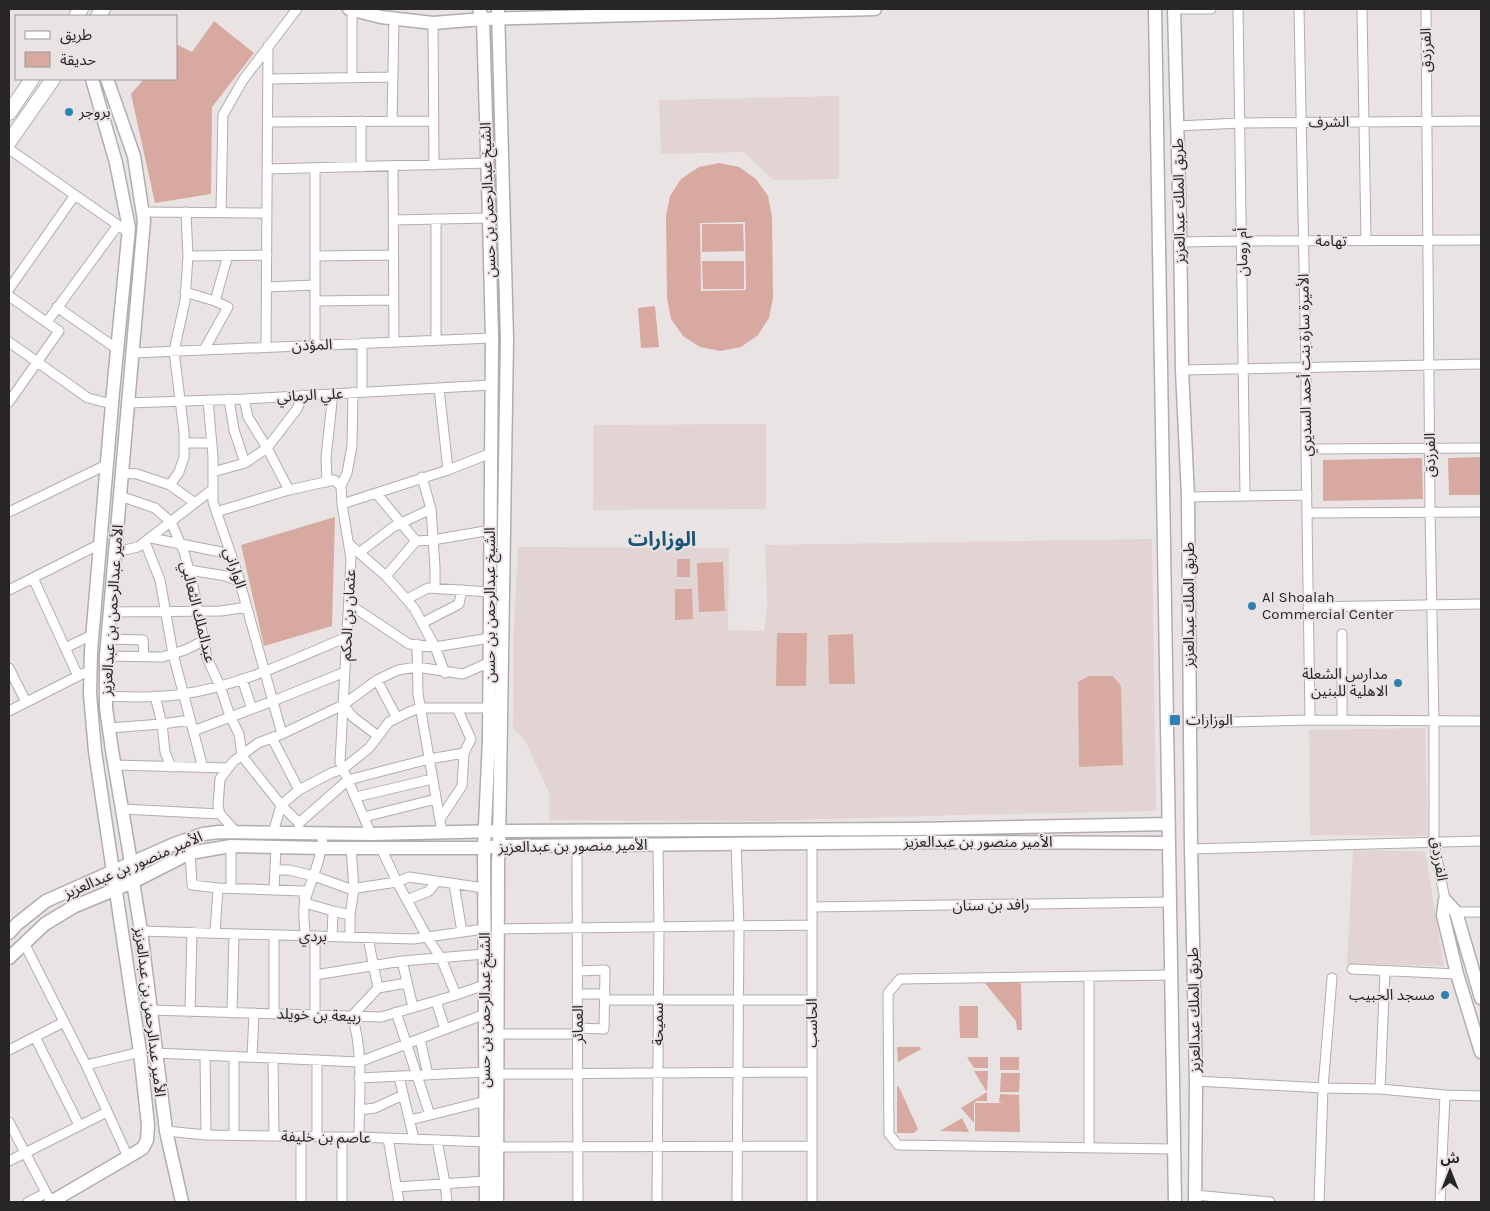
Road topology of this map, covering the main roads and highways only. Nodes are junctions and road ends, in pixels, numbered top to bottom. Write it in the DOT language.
graph roads {
  1 [pos="31,80"];
  2 [pos="52,80"];
  3 [pos="9,113"];
  4 [pos="9,142"];
  1 -- 3 [label="main road"];
  2 -- 4 [label="main road"];
}
